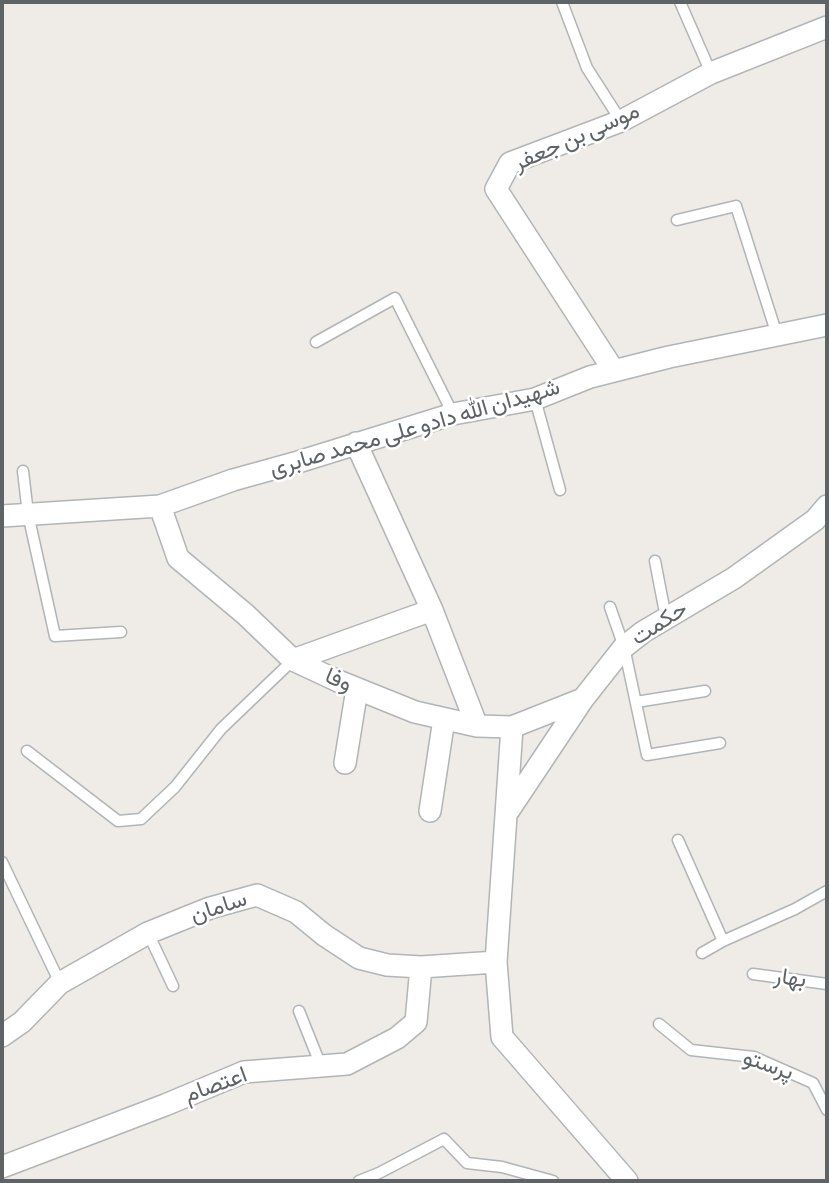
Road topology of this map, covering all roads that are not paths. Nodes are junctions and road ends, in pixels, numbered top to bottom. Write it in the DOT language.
graph roads {
  1 [pos="562,2"];
  2 [pos="680,2"];
  3 [pos="827,27"];
  4 [pos="711,73"];
  5 [pos="621,121"];
  6 [pos="677,220"];
  7 [pos="827,325"];
  8 [pos="777,335"];
  9 [pos="316,342"];
  10 [pos="614,370"];
  11 [pos="535,399"];
  12 [pos="453,414"];
  13 [pos="356,443"];
  14 [pos="23,471"];
  15 [pos="560,490"];
  16 [pos="160,506"];
  17 [pos="827,506"];
  18 [pos="28,514"];
  19 [pos="2,516"];
  20 [pos="655,561"];
  21 [pos="610,607"];
  22 [pos="432,610"];
  23 [pos="666,618"];
  24 [pos="121,632"];
  25 [pos="624,647"];
  26 [pos="293,660"];
  27 [pos="357,689"];
  28 [pos="705,691"];
  29 [pos="583,699"];
  30 [pos="636,702"];
  31 [pos="443,719"];
  32 [pos="477,726"];
  33 [pos="512,727"];
  34 [pos="720,743"];
  35 [pos="27,751"];
  36 [pos="345,763"];
  37 [pos="430,811"];
  38 [pos="506,815"];
  39 [pos="678,840"];
  40 [pos="2,862"];
  41 [pos="827,891"];
  42 [pos="148,933"];
  43 [pos="723,941"];
  44 [pos="702,953"];
  45 [pos="496,962"];
  46 [pos="421,967"];
  47 [pos="753,974"];
  48 [pos="60,983"];
  49 [pos="827,984"];
  50 [pos="173,986"];
  51 [pos="299,1011"];
  52 [pos="659,1024"];
  53 [pos="2,1036"];
  54 [pos="321,1066"];
  55 [pos="827,1110"];
  56 [pos="2,1167"];
  57 [pos="359,1181"];
  58 [pos="553,1181"];
  59 [pos="627,1181"];
  1 -- 5 [label="lane"];
  2 -- 4 [label="lane"];
  3 -- 4 [label="street, موسی بن جعفر"];
  4 -- 5 [label="street, موسی بن جعفر"];
  5 -- 10 [label="street, موسی بن جعفر"];
  6 -- 8 [label="lane"];
  7 -- 8 [label="street, شهیدان الله دادو علی محمد صابری"];
  8 -- 10 [label="street, شهیدان الله دادو علی محمد صابری"];
  9 -- 12 [label="lane"];
  10 -- 11 [label="street, شهیدان الله دادو علی محمد صابری"];
  11 -- 12 [label="street, شهیدان الله دادو علی محمد صابری"];
  11 -- 15 [label="lane"];
  12 -- 13 [label="street, شهیدان الله دادو علی محمد صابری"];
  13 -- 16 [label="street, شهیدان الله دادو علی محمد صابری"];
  13 -- 22 [label="street"];
  14 -- 18 [label="lane"];
  16 -- 18 [label="street, شهیدان الله دادو علی محمد صابری"];
  16 -- 26 [label="street, وفا"];
  17 -- 23 [label="street, حکمت"];
  18 -- 19 [label="street, شهیدان الله دادو علی محمد صابری"];
  18 -- 24 [label="lane"];
  20 -- 23 [label="lane"];
  21 -- 25 [label="lane"];
  22 -- 26 [label="street"];
  22 -- 32 [label="street"];
  23 -- 25 [label="street, حکمت"];
  25 -- 29 [label="street, حکمت"];
  25 -- 30 [label="lane"];
  26 -- 27 [label="street, وفا"];
  26 -- 35 [label="lane"];
  27 -- 31 [label="street, وفا"];
  27 -- 36 [label="street"];
  28 -- 30 [label="lane"];
  29 -- 33 [label="street, وفا"];
  29 -- 38 [label="street, حکمت"];
  30 -- 34 [label="lane"];
  31 -- 32 [label="street, وفا"];
  31 -- 37 [label="street"];
  32 -- 33 [label="street, وفا"];
  33 -- 38 [label="street, حکمت"];
  38 -- 45 [label="street, حکمت"];
  39 -- 43 [label="lane"];
  40 -- 48 [label="lane"];
  41 -- 43 [label="lane"];
  42 -- 46 [label="street, سامان"];
  42 -- 48 [label="street, سامان"];
  42 -- 50 [label="lane"];
  43 -- 44 [label="lane"];
  45 -- 46 [label="street, سامان"];
  45 -- 59 [label="street, حکمت"];
  46 -- 54 [label="street, اعتصام"];
  47 -- 49 [label="lane, بهار"];
  48 -- 53 [label="street, سامان"];
  51 -- 54 [label="lane"];
  52 -- 55 [label="lane, پرستو"];
  54 -- 56 [label="street, اعتصام"];
  57 -- 58 [label="lane"];
}
